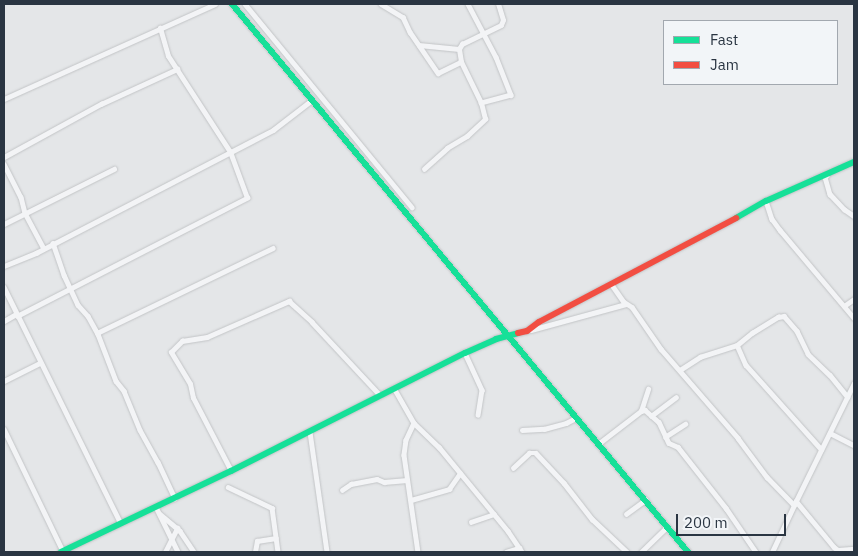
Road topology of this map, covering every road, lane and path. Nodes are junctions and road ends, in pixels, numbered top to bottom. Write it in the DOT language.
graph roads {
  1 [pos="215,4"];
  2 [pos="381,4"];
  3 [pos="468,4"];
  4 [pos="498,4"];
  5 [pos="239,5"];
  6 [pos="160,28"];
  7 [pos="482,33"];
  8 [pos="419,44"];
  9 [pos="459,49"];
  10 [pos="461,62"];
  11 [pos="177,69"];
  12 [pos="4,99"];
  13 [pos="312,100"];
  14 [pos="481,103"];
  15 [pos="230,152"];
  16 [pos="4,157"];
  17 [pos="854,162"];
  18 [pos="4,164"];
  19 [pos="114,169"];
  20 [pos="424,169"];
  21 [pos="827,176"];
  22 [pos="766,201"];
  23 [pos="412,207"];
  24 [pos="24,214"];
  25 [pos="854,216"];
  26 [pos="4,224"];
  27 [pos="53,243"];
  28 [pos="44,248"];
  29 [pos="273,248"];
  30 [pos="4,266"];
  31 [pos="612,285"];
  32 [pos="4,287"];
  33 [pos="71,288"];
  34 [pos="854,299"];
  35 [pos="626,304"];
  36 [pos="844,306"];
  37 [pos="17,315"];
  38 [pos="854,318"];
  39 [pos="4,321"];
  40 [pos="527,331"];
  41 [pos="97,333"];
  42 [pos="510,336"];
  43 [pos="737,345"];
  44 [pos="465,353"];
  45 [pos="40,363"];
  46 [pos="680,370"];
  47 [pos="4,381"];
  48 [pos="854,383"];
  49 [pos="394,388"];
  50 [pos="648,389"];
  51 [pos="380,395"];
  52 [pos="676,397"];
  53 [pos="848,397"];
  54 [pos="641,411"];
  55 [pos="478,415"];
  56 [pos="651,416"];
  57 [pos="576,418"];
  58 [pos="414,423"];
  59 [pos="685,424"];
  60 [pos="4,429"];
  61 [pos="522,430"];
  62 [pos="310,432"];
  63 [pos="830,433"];
  64 [pos="665,438"];
  65 [pos="598,444"];
  66 [pos="854,445"];
  67 [pos="821,449"];
  68 [pos="513,468"];
  69 [pos="231,471"];
  70 [pos="460,473"];
  71 [pos="407,480"];
  72 [pos="228,487"];
  73 [pos="342,490"];
  74 [pos="175,498"];
  75 [pos="411,500"];
  76 [pos="645,500"];
  77 [pos="795,503"];
  78 [pos="156,507"];
  79 [pos="160,514"];
  80 [pos="494,514"];
  81 [pos="626,514"];
  82 [pos="120,522"];
  83 [pos="471,522"];
  84 [pos="667,527"];
  85 [pos="177,528"];
  86 [pos="172,538"];
  87 [pos="276,538"];
  88 [pos="854,548"];
  89 [pos="520,550"];
  90 [pos="842,551"];
  91 [pos="62,552"];
  92 [pos="164,552"];
  93 [pos="178,552"];
  94 [pos="194,552"];
  95 [pos="255,552"];
  96 [pos="278,552"];
  97 [pos="326,552"];
  98 [pos="418,552"];
  99 [pos="506,552"];
  100 [pos="627,552"];
  101 [pos="641,552"];
  102 [pos="688,552"];
  103 [pos="756,552"];
  104 [pos="772,552"];
  1 -- 6 [label="street"];
  2 -- 8 [label="street"];
  3 -- 7 [label="street"];
  4 -- 7 [label="street"];
  5 -- 13 [label="street"];
  5 -- 23 [label="street"];
  6 -- 11 [label="street"];
  6 -- 12 [label="street"];
  7 -- 9 [label="street"];
  7 -- 14 [label="street"];
  8 -- 9 [label="street"];
  8 -- 10 [label="street"];
  9 -- 10 [label="street"];
  10 -- 14 [label="street"];
  11 -- 15 [label="street"];
  11 -- 16 [label="street"];
  13 -- 15 [label="street"];
  13 -- 42 [label="street"];
  14 -- 20 [label="street"];
  15 -- 27 [label="street"];
  15 -- 33 [label="street"];
  17 -- 21 [label="street"];
  18 -- 24 [label="street"];
  19 -- 24 [label="street"];
  21 -- 22 [label="street"];
  21 -- 25 [label="street"];
  22 -- 31 [label="street"];
  22 -- 36 [label="street"];
  24 -- 26 [label="street"];
  24 -- 28 [label="street"];
  27 -- 28 [label="street"];
  27 -- 33 [label="street"];
  28 -- 30 [label="street"];
  29 -- 41 [label="street"];
  31 -- 35 [label="street"];
  31 -- 40 [label="street"];
  32 -- 37 [label="street"];
  33 -- 37 [label="street"];
  33 -- 41 [label="street"];
  34 -- 36 [label="street"];
  35 -- 40 [label="street"];
  35 -- 46 [label="street"];
  36 -- 38 [label="street"];
  37 -- 39 [label="street"];
  37 -- 45 [label="street"];
  40 -- 42 [label="street"];
  41 -- 74 [label="street"];
  42 -- 44 [label="street"];
  42 -- 57 [label="street"];
  43 -- 46 [label="street"];
  43 -- 53 [label="street"];
  43 -- 67 [label="street"];
  44 -- 49 [label="street"];
  44 -- 55 [label="street"];
  45 -- 47 [label="street"];
  45 -- 82 [label="street"];
  46 -- 77 [label="street"];
  48 -- 53 [label="street"];
  49 -- 51 [label="street"];
  49 -- 58 [label="street"];
  50 -- 54 [label="street"];
  51 -- 62 [label="street"];
  51 -- 69 [label="street"];
  52 -- 56 [label="street"];
  53 -- 63 [label="street"];
  54 -- 56 [label="street"];
  54 -- 65 [label="street"];
  56 -- 64 [label="street"];
  57 -- 61 [label="street"];
  57 -- 65 [label="street"];
  58 -- 70 [label="street"];
  58 -- 71 [label="street"];
  59 -- 64 [label="street"];
  60 -- 91 [label="street"];
  62 -- 69 [label="street"];
  62 -- 97 [label="street"];
  63 -- 66 [label="street"];
  63 -- 67 [label="street"];
  64 -- 103 [label="street"];
  65 -- 76 [label="street"];
  67 -- 77 [label="street"];
  68 -- 100 [label="street"];
  69 -- 74 [label="street"];
  70 -- 75 [label="street"];
  70 -- 80 [label="street"];
  71 -- 73 [label="street"];
  71 -- 75 [label="street"];
  72 -- 87 [label="street"];
  74 -- 78 [label="street"];
  75 -- 98 [label="street"];
  76 -- 81 [label="street"];
  76 -- 84 [label="street"];
  77 -- 90 [label="street"];
  77 -- 104 [label="street"];
  78 -- 79 [label="street"];
  78 -- 82 [label="street"];
  79 -- 85 [label="street"];
  79 -- 86 [label="street"];
  80 -- 83 [label="street"];
  80 -- 89 [label="street"];
  82 -- 91 [label="street"];
  84 -- 101 [label="street"];
  84 -- 102 [label="street"];
  85 -- 86 [label="street"];
  85 -- 94 [label="street"];
  86 -- 92 [label="street"];
  86 -- 93 [label="street"];
  87 -- 95 [label="street"];
  87 -- 96 [label="street"];
  88 -- 90 [label="street"];
  89 -- 99 [label="street"];
}
